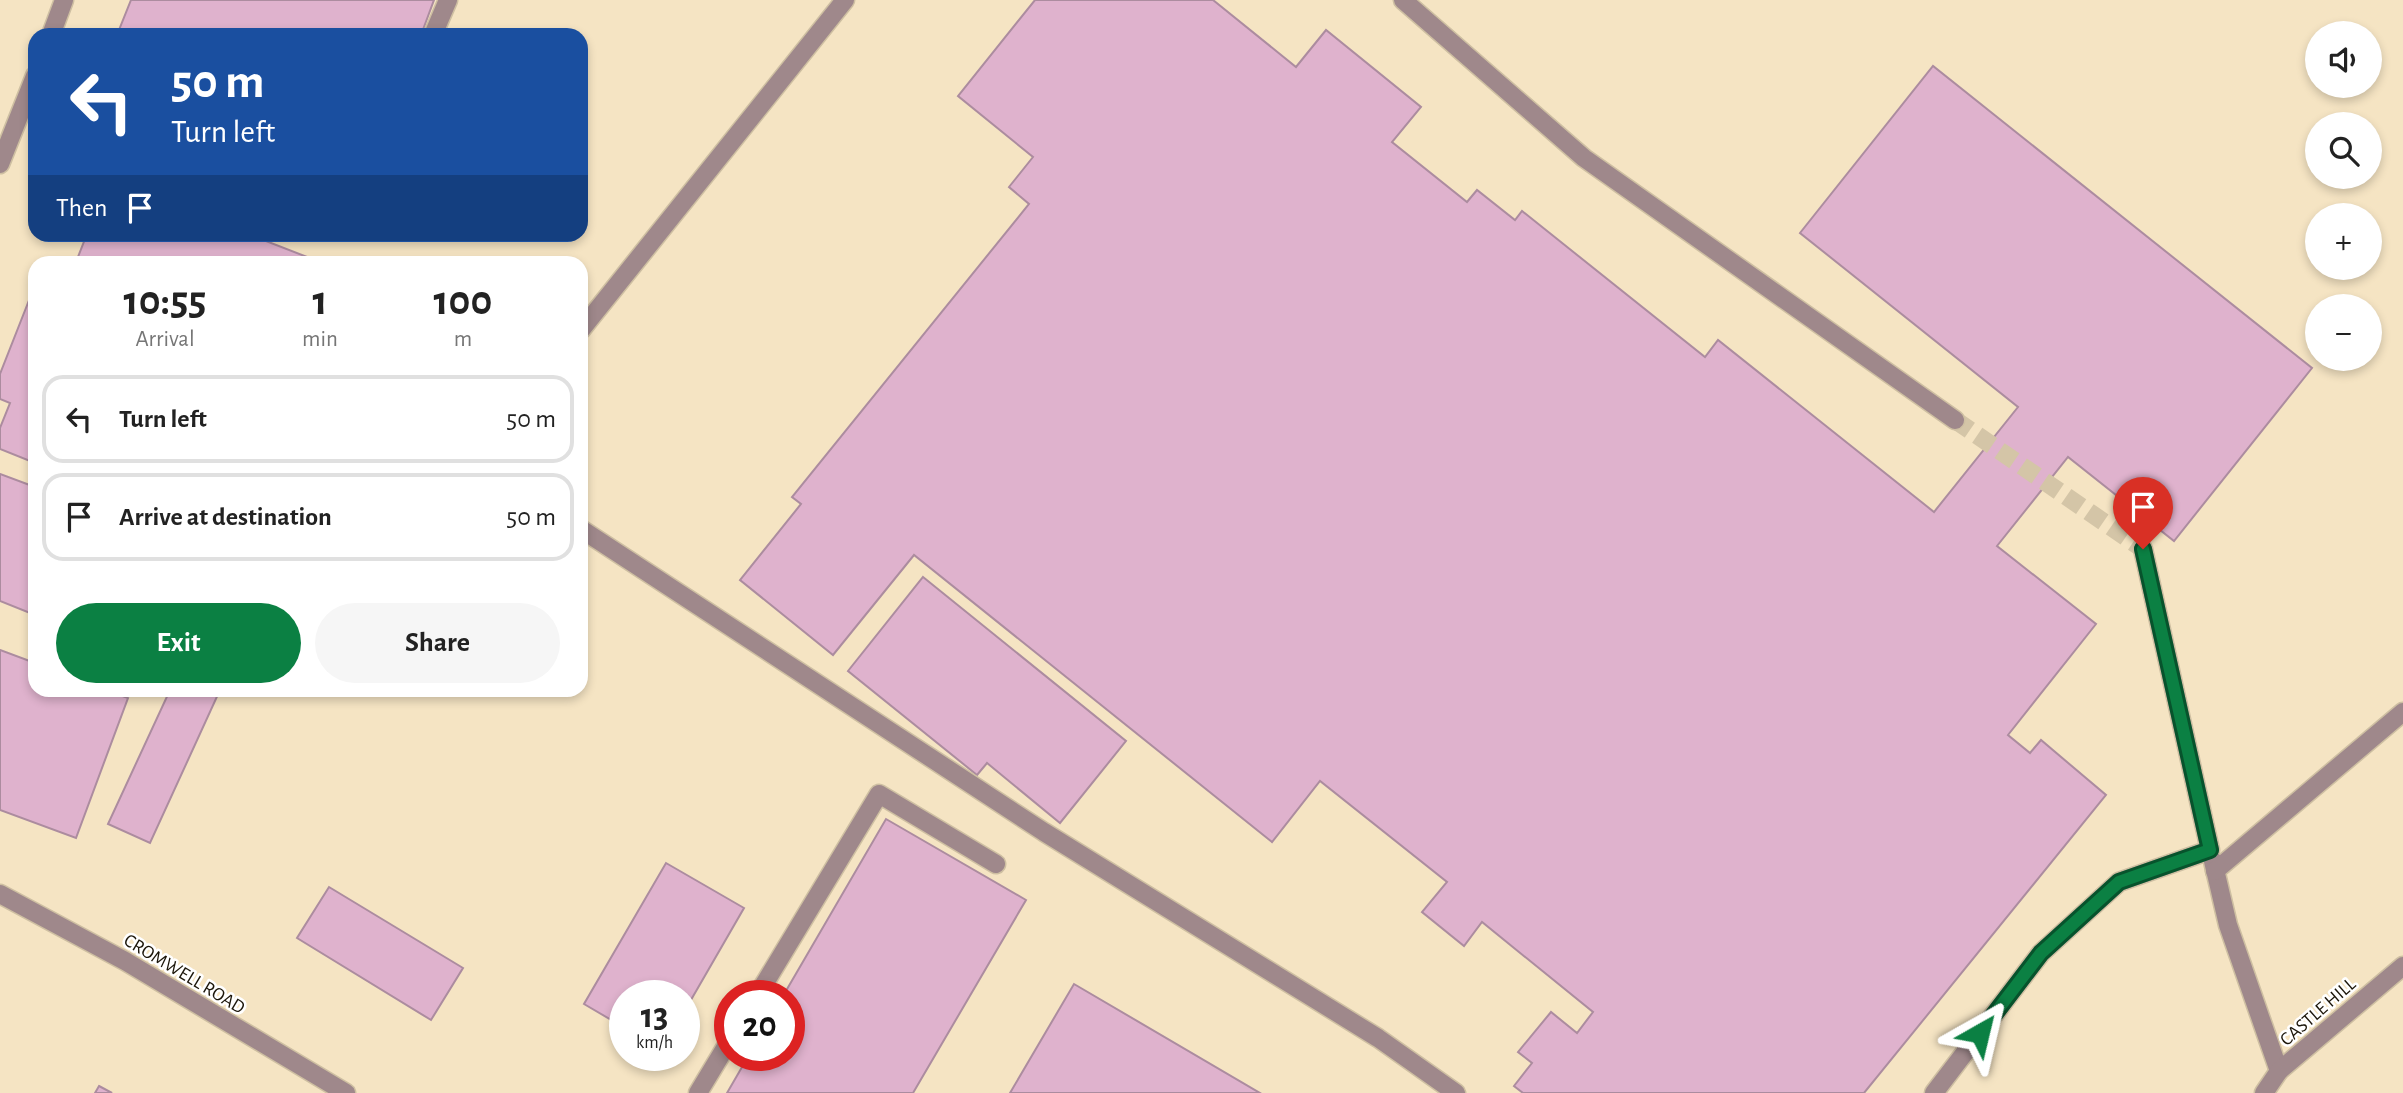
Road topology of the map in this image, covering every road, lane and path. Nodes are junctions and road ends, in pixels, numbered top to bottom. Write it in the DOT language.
graph roads {
  1 [pos="64,0"];
  2 [pos="448,0"];
  3 [pos="845,0"];
  4 [pos="1403,0"];
  5 [pos="54,28"];
  6 [pos="436,28"];
  7 [pos="28,94"];
  8 [pos="0,164"];
  9 [pos="588,321"];
  10 [pos="1955,421"];
  11 [pos="588,534"];
  12 [pos="2143,549"];
  13 [pos="2403,712"];
  14 [pos="2210,850"];
  15 [pos="996,864"];
  16 [pos="2215,871"];
  17 [pos="0,894"];
  18 [pos="2403,965"];
  19 [pos="767,980"];
  20 [pos="714,1066"];
  21 [pos="2279,1071"];
  22 [pos="346,1093"];
  23 [pos="698,1093"];
  24 [pos="1456,1093"];
  25 [pos="1934,1093"];
  26 [pos="2264,1093"];
  1 -- 5 [label="street"];
  2 -- 6 [label="street"];
  3 -- 9 [label="street"];
  4 -- 10 [label="street"];
  7 -- 8 [label="street"];
  11 -- 24 [label="street"];
  12 -- 14 [label="street"];
  13 -- 16 [label="street"];
  14 -- 16 [label="street"];
  14 -- 25 [label="street"];
  15 -- 19 [label="street"];
  16 -- 21 [label="street"];
  17 -- 22 [label="street, CROMWELL ROAD"];
  18 -- 21 [label="street, CASTLE HILL"];
  20 -- 23 [label="street"];
  21 -- 26 [label="street, CASTLE HILL"];
}
